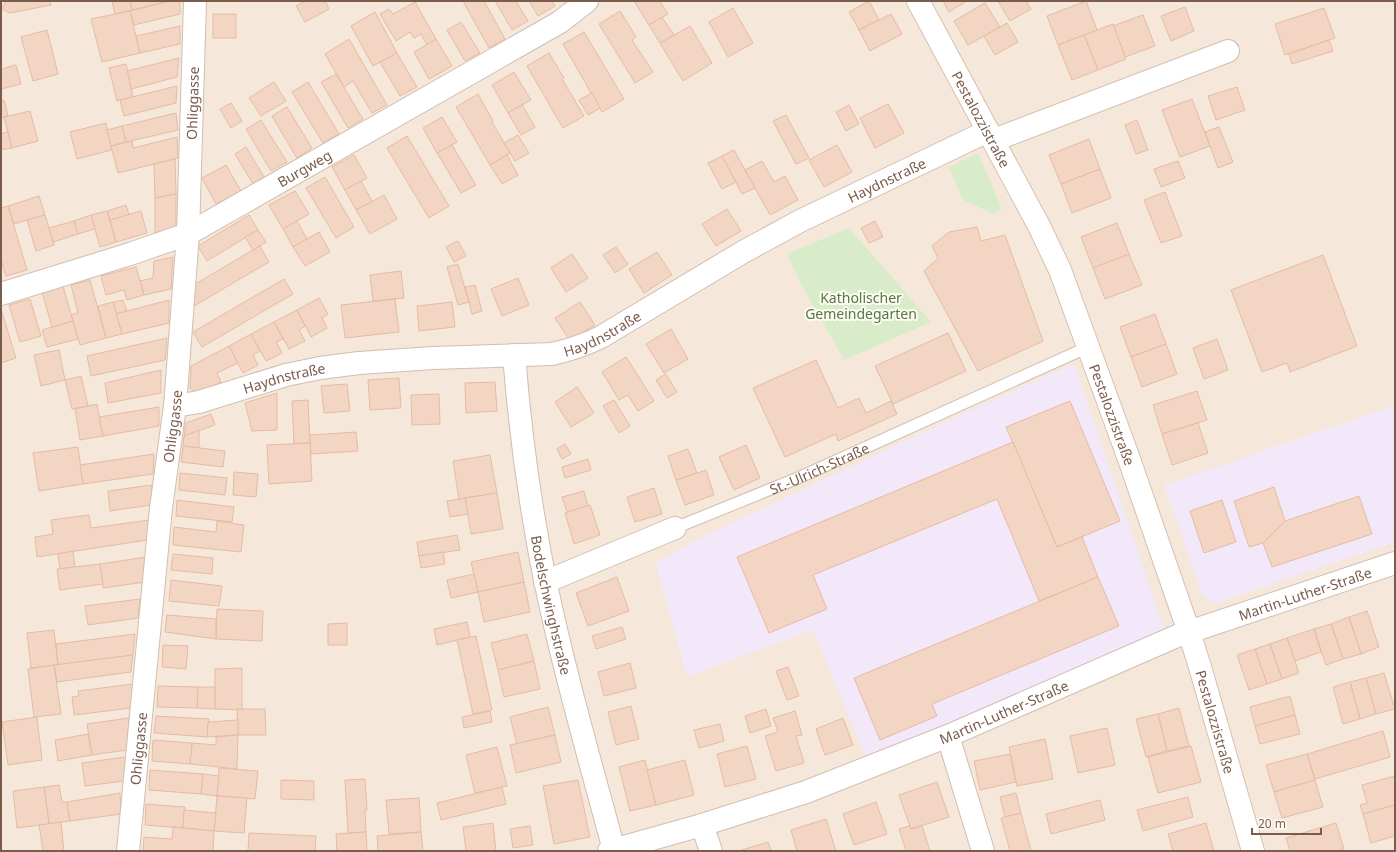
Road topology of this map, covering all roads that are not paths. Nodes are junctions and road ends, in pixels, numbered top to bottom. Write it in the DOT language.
graph roads {
  1 [pos="195,1"];
  2 [pos="587,1"];
  3 [pos="918,1"];
  4 [pos="1228,51"];
  5 [pos="991,135"];
  6 [pos="188,234"];
  7 [pos="1,294"];
  8 [pos="1089,348"];
  9 [pos="514,356"];
  10 [pos="175,406"];
  11 [pos="676,528"];
  12 [pos="1395,563"];
  13 [pos="545,582"];
  14 [pos="1189,632"];
  15 [pos="948,736"];
  16 [pos="702,825"];
  17 [pos="128,851"];
  18 [pos="612,851"];
  19 [pos="711,851"];
  20 [pos="983,851"];
  21 [pos="1252,851"];
  1 -- 6 [label="street, Ohliggasse"];
  2 -- 6 [label="street, Burgweg"];
  3 -- 5 [label="street, Pestalozzistraße"];
  4 -- 5 [label="street, Haydnstraße"];
  5 -- 8 [label="street, Pestalozzistraße"];
  5 -- 9 [label="street, Haydnstraße"];
  6 -- 7 [label="street, Burgweg"];
  6 -- 10 [label="street, Ohliggasse"];
  8 -- 11 [label="lane, St.-Ulrich-Straße"];
  8 -- 14 [label="street, Pestalozzistraße"];
  9 -- 10 [label="street, Haydnstraße"];
  9 -- 13 [label="street, Bodelschwinghstraße"];
  10 -- 17 [label="street, Ohliggasse"];
  11 -- 13 [label="street, St.-Ulrich-Straße"];
  12 -- 14 [label="street, Martin-Luther-Straße"];
  13 -- 18 [label="street, Bodelschwinghstraße"];
  14 -- 15 [label="street, Martin-Luther-Straße"];
  14 -- 21 [label="street, Pestalozzistraße"];
  15 -- 16 [label="street, Martin-Luther-Straße"];
  15 -- 20 [label="street"];
  16 -- 18 [label="street, Martin-Luther-Straße"];
  16 -- 19 [label="street"];
}
